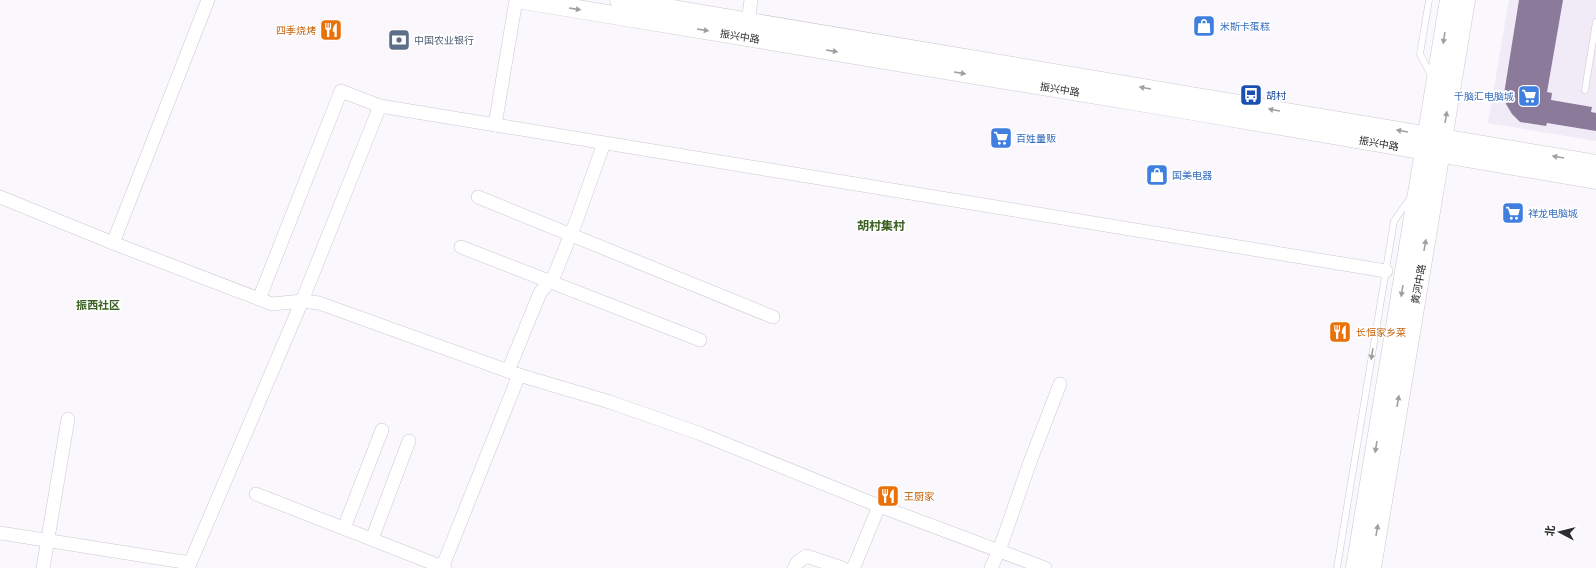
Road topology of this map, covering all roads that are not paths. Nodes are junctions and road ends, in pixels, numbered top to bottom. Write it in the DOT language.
graph roads {
  1 [pos="208,0"];
  2 [pos="516,0"];
  3 [pos="523,0"];
  4 [pos="619,0"];
  5 [pos="751,0"];
  6 [pos="1429,0"];
  7 [pos="1450,0"];
  8 [pos="1466,0"];
  9 [pos="748,22"];
  10 [pos="1596,22"];
  11 [pos="1436,86"];
  12 [pos="1585,90"];
  13 [pos="380,106"];
  14 [pos="495,125"];
  15 [pos="604,143"];
  16 [pos="1434,144"];
  17 [pos="1596,164"];
  18 [pos="1596,180"];
  19 [pos="1420,185"];
  20 [pos="0,197"];
  21 [pos="478,197"];
  22 [pos="571,235"];
  23 [pos="113,243"];
  24 [pos="461,247"];
  25 [pos="1386,271"];
  26 [pos="550,282"];
  27 [pos="259,299"];
  28 [pos="302,301"];
  29 [pos="773,316"];
  30 [pos="700,340"];
  31 [pos="514,373"];
  32 [pos="1060,384"];
  33 [pos="68,419"];
  34 [pos="382,430"];
  35 [pos="409,441"];
  36 [pos="256,494"];
  37 [pos="878,506"];
  38 [pos="344,528"];
  39 [pos="0,533"];
  40 [pos="372,539"];
  41 [pos="48,541"];
  42 [pos="999,551"];
  43 [pos="189,565"];
  44 [pos="43,568"];
  45 [pos="443,568"];
  46 [pos="794,568"];
  47 [pos="842,568"];
  48 [pos="852,568"];
  49 [pos="992,568"];
  50 [pos="1045,568"];
  51 [pos="1337,568"];
  52 [pos="1356,568"];
  53 [pos="1370,568"];
  1 -- 23 [label="street"];
  2 -- 14 [label="street"];
  3 -- 16 [label="street, 振兴中路, one-way"];
  4 -- 9 [label="street, 振兴中路"];
  5 -- 9 [label="street"];
  6 -- 11 [label="lane"];
  7 -- 11 [label="main road, 黄河中路, one-way"];
  16 -- 8 [label="main road, 黄河中路, one-way"];
  16 -- 9 [label="street, 振兴中路, one-way"];
  10 -- 12 [label="lane"];
  11 -- 16 [label="main road, 黄河中路"];
  13 -- 14 [label="street"];
  13 -- 27 [label="street"];
  13 -- 28 [label="street"];
  14 -- 15 [label="street"];
  15 -- 22 [label="street"];
  15 -- 25 [label="street"];
  17 -- 16 [label="street, 振兴中路, one-way"];
  16 -- 18 [label="street, 振兴中路"];
  16 -- 19 [label="main road, 黄河中路"];
  53 -- 16 [label="main road, 黄河中路, one-way"];
  19 -- 25 [label="lane"];
  19 -- 52 [label="main road, 黄河中路, one-way"];
  20 -- 23 [label="street"];
  21 -- 22 [label="street"];
  22 -- 26 [label="street"];
  22 -- 29 [label="street"];
  23 -- 27 [label="street"];
  24 -- 26 [label="street"];
  25 -- 51 [label="lane, one-way"];
  26 -- 30 [label="street"];
  26 -- 31 [label="street"];
  27 -- 28 [label="street"];
  28 -- 31 [label="street"];
  28 -- 43 [label="street"];
  31 -- 37 [label="street"];
  31 -- 45 [label="street"];
  32 -- 42 [label="street"];
  33 -- 41 [label="street"];
  34 -- 38 [label="street"];
  35 -- 40 [label="street"];
  36 -- 38 [label="street"];
  37 -- 42 [label="street"];
  37 -- 48 [label="street"];
  38 -- 40 [label="street"];
  39 -- 41 [label="street"];
  40 -- 45 [label="street"];
  41 -- 43 [label="street"];
  41 -- 44 [label="street"];
  42 -- 49 [label="street"];
  42 -- 50 [label="street"];
  46 -- 47 [label="street"];
}
